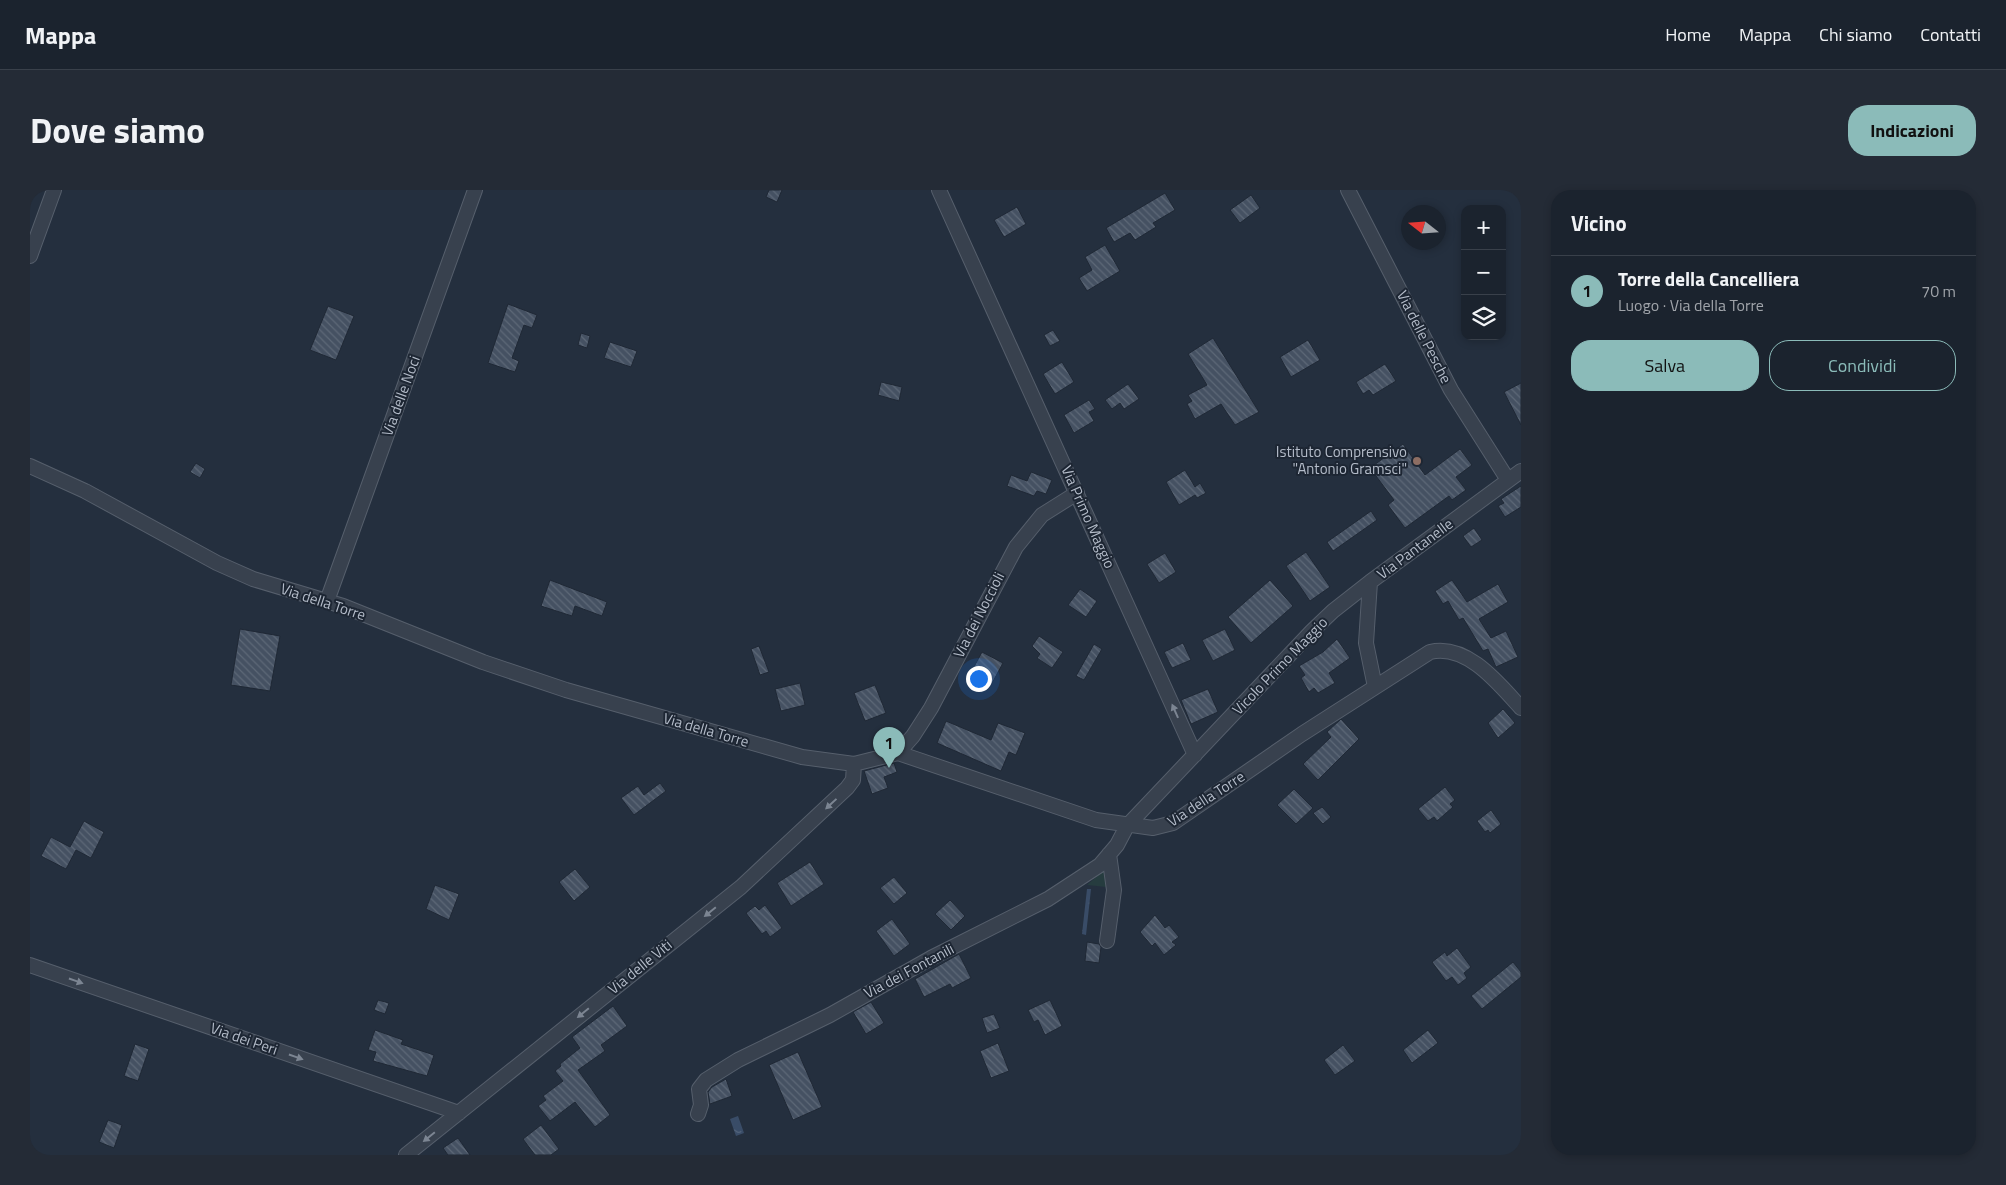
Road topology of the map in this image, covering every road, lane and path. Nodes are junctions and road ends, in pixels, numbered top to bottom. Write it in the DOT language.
graph roads {
  1 [pos="54,190"];
  2 [pos="475,190"];
  3 [pos="939,190"];
  4 [pos="1348,190"];
  5 [pos="30,256"];
  6 [pos="30,466"];
  7 [pos="1521,471"];
  8 [pos="1508,480"];
  9 [pos="1077,493"];
  10 [pos="1370,582"];
  11 [pos="327,602"];
  12 [pos="1375,687"];
  13 [pos="1521,708"];
  14 [pos="898,753"];
  15 [pos="1195,755"];
  16 [pos="854,764"];
  17 [pos="1127,826"];
  18 [pos="1109,854"];
  19 [pos="1107,941"];
  20 [pos="30,965"];
  21 [pos="459,1113"];
  22 [pos="698,1114"];
  23 [pos="406,1155"];
  1 -- 5 [label="street"];
  2 -- 11 [label="street, Via delle Noci"];
  3 -- 9 [label="street, Via Primo Maggio"];
  4 -- 8 [label="street, Via delle Pesche"];
  6 -- 11 [label="street, Via della Torre"];
  7 -- 8 [label="street, Via Pantanelle"];
  8 -- 10 [label="street, Via Pantanelle"];
  9 -- 14 [label="street, Via dei Noccioli"];
  15 -- 9 [label="street, Via Primo Maggio, one-way"];
  10 -- 12 [label="street, Via Pantanelle"];
  10 -- 15 [label="street, Vicolo Primo Maggio"];
  11 -- 16 [label="street, Via della Torre"];
  12 -- 13 [label="street, Via della Torre"];
  12 -- 17 [label="street, Via della Torre"];
  14 -- 16 [label="street, Via della Torre"];
  14 -- 17 [label="street, Via della Torre"];
  15 -- 17 [label="street"];
  16 -- 21 [label="street, Via delle Viti, one-way"];
  17 -- 18 [label="street, Via dei Fontanili"];
  18 -- 19 [label="street"];
  18 -- 22 [label="street, Via dei Fontanili"];
  20 -- 21 [label="street, Via dei Peri, one-way"];
  21 -- 23 [label="street, Via delle Viti, one-way"];
}
